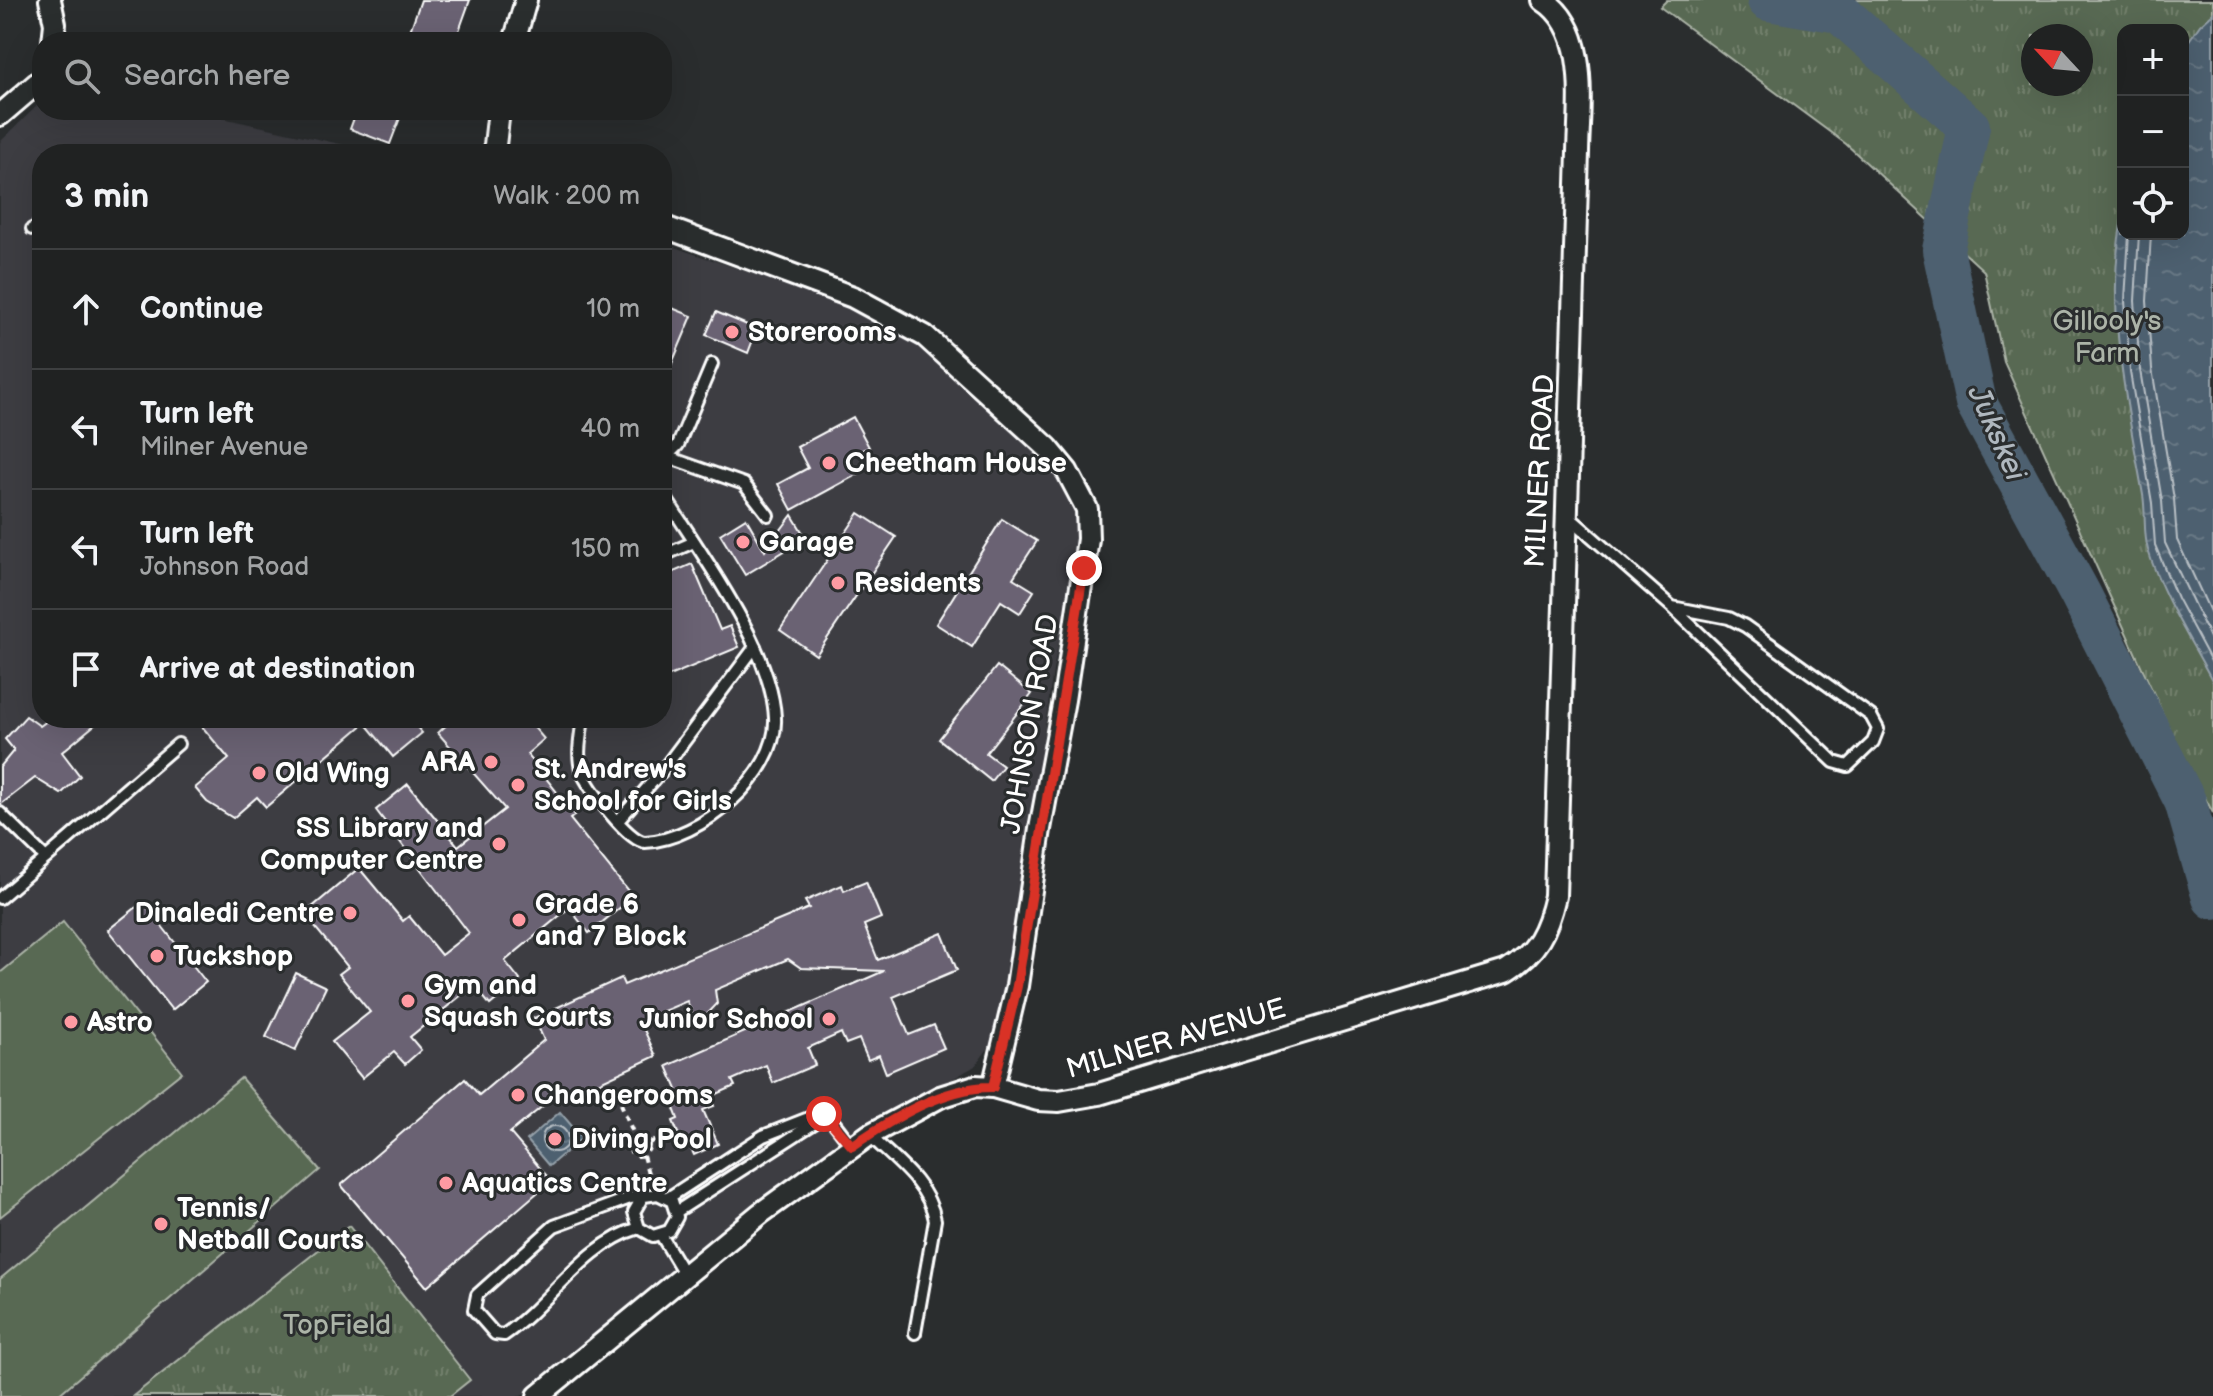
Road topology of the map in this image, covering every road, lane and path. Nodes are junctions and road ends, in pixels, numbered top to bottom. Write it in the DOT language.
graph roads {
  1 [pos="50,0"];
  2 [pos="526,0"];
  3 [pos="1543,0"];
  4 [pos="54,32"];
  5 [pos="517,32"];
  6 [pos="32,88"];
  7 [pos="0,115"];
  8 [pos="498,120"];
  9 [pos="495,144"];
  10 [pos="672,230"];
  11 [pos="712,364"];
  12 [pos="672,450"];
  13 [pos="672,459"];
  14 [pos="672,508"];
  15 [pos="1565,514"];
  16 [pos="768,515"];
  17 [pos="694,542"];
  18 [pos="672,552"];
  19 [pos="1672,607"];
  20 [pos="755,647"];
  21 [pos="582,728"];
  22 [pos="178,744"];
  23 [pos="0,813"];
  24 [pos="618,821"];
  25 [pos="46,858"];
  26 [pos="0,898"];
  27 [pos="1534,951"];
  28 [pos="993,1087"];
  29 [pos="616,1092"];
  30 [pos="828,1116"];
  31 [pos="674,1132"];
  32 [pos="869,1135"];
  33 [pos="635,1137"];
  34 [pos="649,1143"];
  35 [pos="852,1146"];
  36 [pos="643,1156"];
  37 [pos="654,1194"];
  38 [pos="642,1198"];
  39 [pos="668,1198"];
  40 [pos="676,1212"];
  41 [pos="639,1228"];
  42 [pos="661,1235"];
  43 [pos="685,1275"];
  44 [pos="915,1333"];
  45 [pos="538,1396"];
  1 -- 4 [label="street"];
  2 -- 5 [label="street"];
  3 -- 15 [label="street, MILNER ROAD"];
  6 -- 7 [label="street"];
  8 -- 9 [label="street"];
  10 -- 28 [label="street, JOHNSON ROAD"];
  11 -- 12 [label="lane"];
  13 -- 16 [label="lane"];
  14 -- 17 [label="lane"];
  15 -- 19 [label="lane"];
  15 -- 27 [label="street, MILNER ROAD"];
  17 -- 18 [label="lane"];
  17 -- 20 [label="lane"];
  19 -- 19 [label="lane"];
  20 -- 24 [label="lane"];
  20 -- 24 [label="lane"];
  21 -- 24 [label="lane"];
  22 -- 25 [label="lane"];
  23 -- 25 [label="lane"];
  25 -- 26 [label="lane"];
  27 -- 28 [label="street, MILNER AVENUE"];
  28 -- 32 [label="street, MILNER AVENUE"];
  29 -- 33 [label="path"];
  30 -- 35 [label="lane"];
  30 -- 39 [label="lane"];
  30 -- 40 [label="lane"];
  31 -- 34 [label="path"];
  32 -- 35 [label="street, MILNER AVENUE"];
  32 -- 44 [label="lane"];
  33 -- 34 [label="path"];
  33 -- 36 [label="path"];
  34 -- 36 [label="path"];
  35 -- 43 [label="street, MILNER AVENUE"];
  36 -- 37 [label="path"];
  37 -- 38 [label="lane"];
  37 -- 39 [label="lane"];
  38 -- 41 [label="lane"];
  38 -- 41 [label="lane"];
  39 -- 40 [label="lane"];
  40 -- 42 [label="lane"];
  41 -- 42 [label="lane"];
  42 -- 43 [label="lane"];
  43 -- 45 [label="street, MILNER AVENUE"];
}
